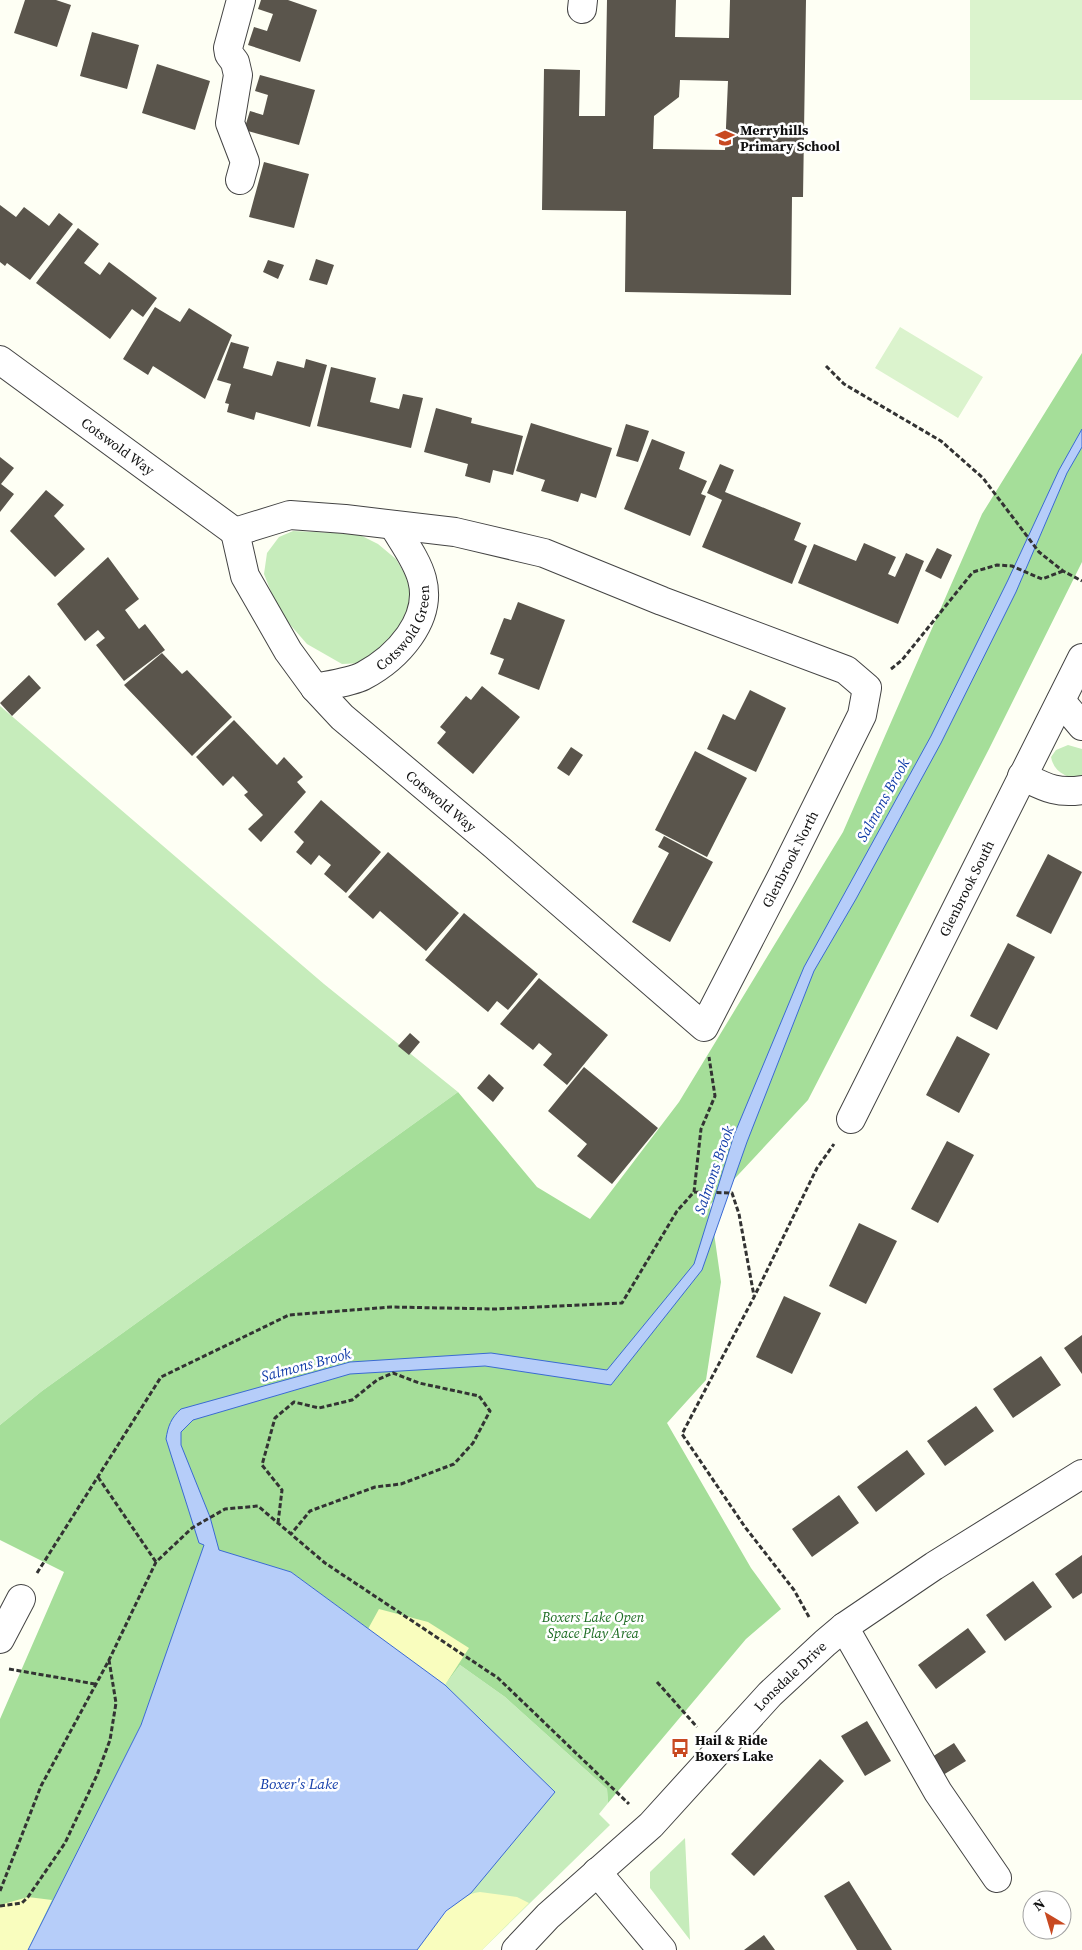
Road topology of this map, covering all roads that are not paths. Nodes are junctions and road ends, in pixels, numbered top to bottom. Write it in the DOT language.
graph roads {
  1 [pos="241,0"];
  2 [pos="240,180"];
  3 [pos="0,360"];
  4 [pos="393,525"];
  5 [pos="235,532"];
  6 [pos="1082,658"];
  7 [pos="315,688"];
  8 [pos="1061,701"];
  9 [pos="1082,726"];
  10 [pos="1022,776"];
  11 [pos="1082,790"];
  12 [pos="704,1027"];
  13 [pos="852,1120"];
  14 [pos="1082,1474"];
  15 [pos="21,1599"];
  16 [pos="834,1635"];
  17 [pos="0,1639"];
  18 [pos="597,1872"];
  19 [pos="997,1878"];
  20 [pos="516,1950"];
  21 [pos="662,1950"];
  1 -- 2 [label="street"];
  3 -- 5 [label="street, Cotswold Way"];
  4 -- 5 [label="street"];
  4 -- 7 [label="street, Cotswold Green"];
  4 -- 12 [label="street, Glenbrook North"];
  5 -- 7 [label="street, Cotswold Way"];
  6 -- 8 [label="street, Glenbrook South"];
  7 -- 12 [label="street, Cotswold Way"];
  8 -- 9 [label="street"];
  8 -- 10 [label="street, Glenbrook South"];
  10 -- 11 [label="street"];
  10 -- 13 [label="street, Glenbrook South"];
  14 -- 16 [label="street, Lonsdale Drive"];
  15 -- 17 [label="street"];
  16 -- 18 [label="street, Lonsdale Drive"];
  16 -- 19 [label="street"];
  18 -- 20 [label="street, Lonsdale Drive"];
  18 -- 21 [label="street"];
}
